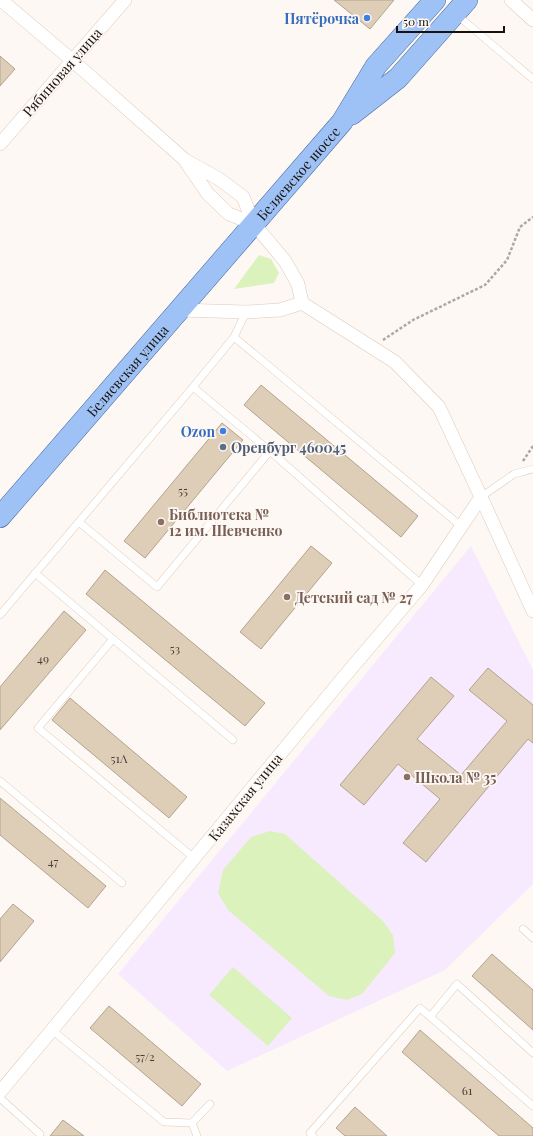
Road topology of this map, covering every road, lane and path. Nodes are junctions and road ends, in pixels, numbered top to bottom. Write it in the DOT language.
graph roads {
  1 [pos="1,0"];
  2 [pos="125,0"];
  3 [pos="434,0"];
  4 [pos="511,0"];
  5 [pos="461,7"];
  6 [pos="533,20"];
  7 [pos="72,60"];
  8 [pos="533,79"];
  9 [pos="342,122"];
  10 [pos="0,144"];
  11 [pos="185,160"];
  12 [pos="533,217"];
  13 [pos="254,224"];
  14 [pos="302,303"];
  15 [pos="179,310"];
  16 [pos="246,312"];
  17 [pos="234,337"];
  18 [pos="372,347"];
  19 [pos="193,387"];
  20 [pos="270,451"];
  21 [pos="533,469"];
  22 [pos="482,497"];
  23 [pos="0,517"];
  24 [pos="79,522"];
  25 [pos="461,526"];
  26 [pos="35,573"];
  27 [pos="422,585"];
  28 [pos="533,611"];
  29 [pos="0,615"];
  30 [pos="113,639"];
  31 [pos="233,740"];
  32 [pos="0,781"];
  33 [pos="194,858"];
  34 [pos="122,883"];
  35 [pos="523,929"];
  36 [pos="533,938"];
  37 [pos="430,1016"];
  38 [pos="52,1030"];
  39 [pos="533,1053"];
  40 [pos="0,1092"];
  41 [pos="0,1098"];
  42 [pos="210,1104"];
  43 [pos="533,1106"];
  44 [pos="192,1123"];
  45 [pos="40,1134"];
  46 [pos="197,1136"];
  47 [pos="313,1136"];
  1 -- 7 [label="street"];
  2 -- 7 [label="street, Рябиновая улица"];
  3 -- 9 [label="main road, Беляевское шоссе"];
  4 -- 6 [label="street"];
  5 -- 8 [label="lane"];
  5 -- 9 [label="main road, Беляевское шоссе"];
  7 -- 10 [label="street, Рябиновая улица"];
  7 -- 11 [label="street"];
  9 -- 13 [label="main road, Беляевское шоссе"];
  11 -- 13 [label="street"];
  11 -- 13 [label="street"];
  12 -- 18 [label="path"];
  13 -- 14 [label="street"];
  13 -- 15 [label="main road, Беляевская улица"];
  14 -- 16 [label="street"];
  14 -- 18 [label="street"];
  15 -- 16 [label="street"];
  15 -- 23 [label="main road, Беляевская улица"];
  16 -- 17 [label="lane"];
  17 -- 19 [label="lane"];
  17 -- 25 [label="lane"];
  18 -- 22 [label="street"];
  19 -- 20 [label="lane"];
  19 -- 24 [label="lane"];
  20 -- 24 [label="lane"];
  20 -- 27 [label="lane"];
  21 -- 22 [label="lane"];
  22 -- 25 [label="street, Казахская улица"];
  22 -- 28 [label="street"];
  24 -- 26 [label="lane"];
  25 -- 27 [label="street, Казахская улица"];
  26 -- 29 [label="lane"];
  26 -- 30 [label="lane"];
  27 -- 33 [label="street, Казахская улица"];
  30 -- 31 [label="lane"];
  30 -- 33 [label="lane"];
  32 -- 34 [label="lane"];
  33 -- 38 [label="street, Казахская улица"];
  35 -- 36 [label="lane"];
  37 -- 39 [label="lane"];
  37 -- 43 [label="lane"];
  37 -- 47 [label="lane"];
  38 -- 40 [label="street, Казахская улица"];
  38 -- 44 [label="lane"];
  41 -- 45 [label="lane"];
  42 -- 44 [label="lane"];
  44 -- 46 [label="lane"];
}
